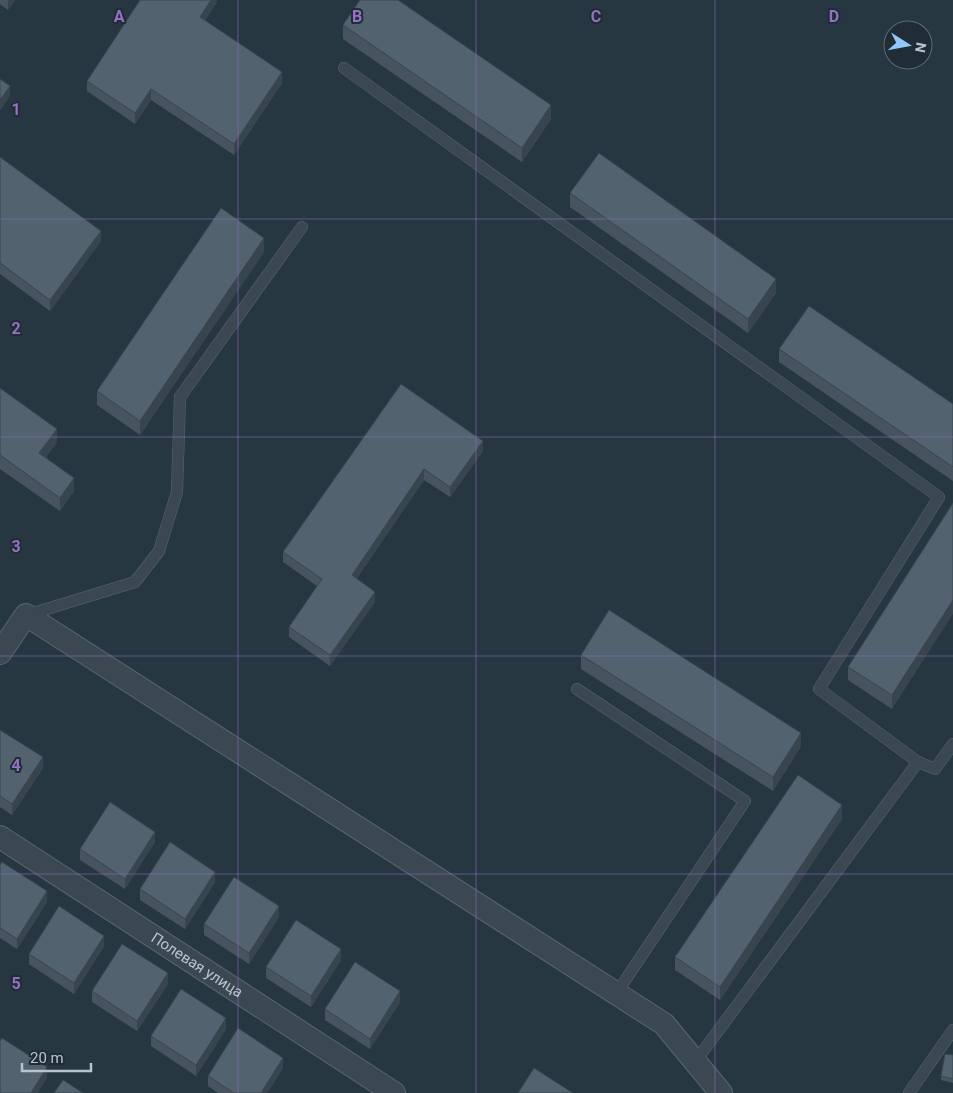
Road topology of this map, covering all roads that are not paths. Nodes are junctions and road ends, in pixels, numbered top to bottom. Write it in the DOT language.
graph roads {
  1 [pos="344,68"];
  2 [pos="302,227"];
  3 [pos="26,615"];
  4 [pos="0,653"];
  5 [pos="577,689"];
  6 [pos="953,744"];
  7 [pos="918,762"];
  8 [pos="0,837"];
  9 [pos="616,994"];
  10 [pos="953,1030"];
  11 [pos="695,1062"];
  12 [pos="394,1093"];
  13 [pos="721,1093"];
  14 [pos="909,1093"];
  1 -- 7 [label="lane"];
  2 -- 3 [label="lane"];
  3 -- 4 [label="street"];
  3 -- 9 [label="street"];
  5 -- 9 [label="lane"];
  6 -- 7 [label="lane"];
  7 -- 11 [label="lane"];
  8 -- 12 [label="street, Полевая улица"];
  9 -- 11 [label="street"];
  10 -- 14 [label="lane"];
  11 -- 13 [label="street"];
}
